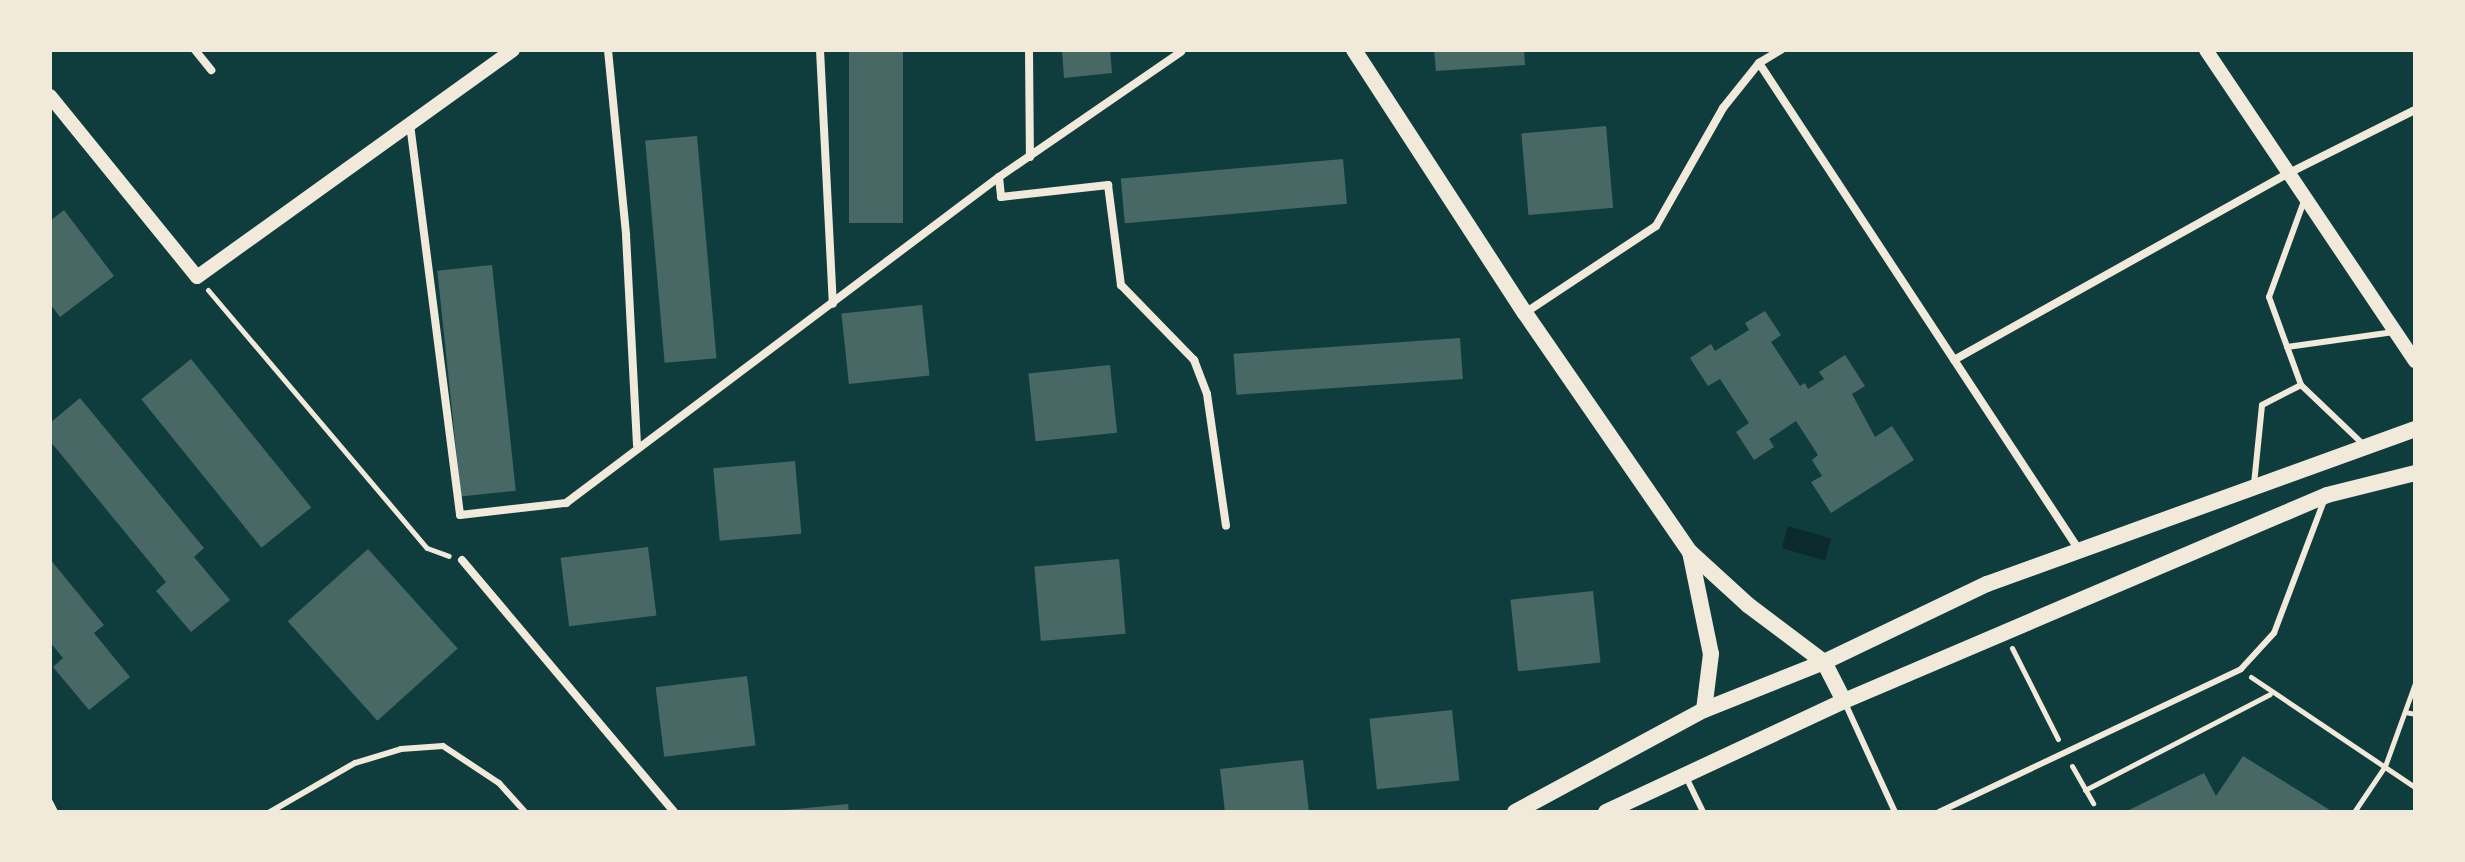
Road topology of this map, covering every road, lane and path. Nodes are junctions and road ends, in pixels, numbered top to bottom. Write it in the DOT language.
graph roads {
  1 [pos="195,50"];
  2 [pos="513,50"];
  3 [pos="608,50"];
  4 [pos="820,50"];
  5 [pos="1029,50"];
  6 [pos="1354,50"];
  7 [pos="1781,50"];
  8 [pos="2206,50"];
  9 [pos="1181,52"];
  10 [pos="1759,63"];
  11 [pos="211,70"];
  12 [pos="50,96"];
  13 [pos="2415,110"];
  14 [pos="410,124"];
  15 [pos="1030,157"];
  16 [pos="2289,173"];
  17 [pos="999,177"];
  18 [pos="2305,198"];
  19 [pos="197,277"];
  20 [pos="833,304"];
  21 [pos="1525,313"];
  22 [pos="2395,332"];
  23 [pos="2287,347"];
  24 [pos="1954,360"];
  25 [pos="2415,361"];
  26 [pos="2301,385"];
  27 [pos="2415,429"];
  28 [pos="637,445"];
  29 [pos="2367,448"];
  30 [pos="2415,473"];
  31 [pos="2253,492"];
  32 [pos="2327,495"];
  33 [pos="1226,526"];
  34 [pos="2079,550"];
  35 [pos="1690,552"];
  36 [pos="462,560"];
  37 [pos="1824,662"];
  38 [pos="2244,671"];
  39 [pos="2415,683"];
  40 [pos="2270,694"];
  41 [pos="1844,701"];
  42 [pos="1704,710"];
  43 [pos="2405,712"];
  44 [pos="2415,714"];
  45 [pos="2385,766"];
  46 [pos="1685,774"];
  47 [pos="2415,787"];
  48 [pos="2085,790"];
  49 [pos="50,802"];
  50 [pos="55,812"];
  51 [pos="270,812"];
  52 [pos="525,812"];
  53 [pos="674,812"];
  54 [pos="1515,812"];
  55 [pos="1606,812"];
  56 [pos="1703,812"];
  57 [pos="1895,812"];
  58 [pos="1939,812"];
  59 [pos="2354,812"];
  1 -- 11 [label="street"];
  2 -- 14 [label="street"];
  3 -- 28 [label="street"];
  4 -- 20 [label="street"];
  5 -- 15 [label="street"];
  6 -- 21 [label="main road"];
  7 -- 10 [label="street"];
  8 -- 16 [label="street"];
  9 -- 15 [label="street"];
  10 -- 21 [label="street"];
  10 -- 24 [label="street"];
  12 -- 19 [label="street"];
  13 -- 16 [label="street"];
  14 -- 19 [label="street"];
  14 -- 28 [label="street"];
  15 -- 17 [label="street"];
  16 -- 18 [label="street"];
  16 -- 24 [label="street"];
  17 -- 20 [label="street"];
  17 -- 33 [label="street"];
  18 -- 22 [label="street"];
  18 -- 23 [label="lane"];
  19 -- 36 [label="path"];
  20 -- 28 [label="street"];
  21 -- 35 [label="main road"];
  22 -- 23 [label="lane"];
  22 -- 25 [label="street"];
  23 -- 26 [label="lane"];
  24 -- 34 [label="street"];
  26 -- 29 [label="lane"];
  26 -- 31 [label="lane"];
  27 -- 29 [label="main road"];
  29 -- 31 [label="main road"];
  30 -- 32 [label="main road"];
  31 -- 34 [label="main road"];
  32 -- 41 [label="main road"];
  32 -- 58 [label="lane"];
  34 -- 37 [label="main road"];
  35 -- 37 [label="main road"];
  35 -- 42 [label="main road"];
  36 -- 53 [label="street"];
  37 -- 41 [label="main road"];
  37 -- 42 [label="main road"];
  38 -- 40 [label="path"];
  39 -- 43 [label="path"];
  40 -- 45 [label="path"];
  40 -- 48 [label="path"];
  41 -- 46 [label="main road"];
  41 -- 57 [label="lane"];
  42 -- 54 [label="main road"];
  43 -- 44 [label="path"];
  43 -- 45 [label="path"];
  45 -- 47 [label="path"];
  45 -- 59 [label="path"];
  46 -- 55 [label="main road"];
  46 -- 56 [label="lane"];
  49 -- 50 [label="lane"];
  51 -- 52 [label="lane"];
}
